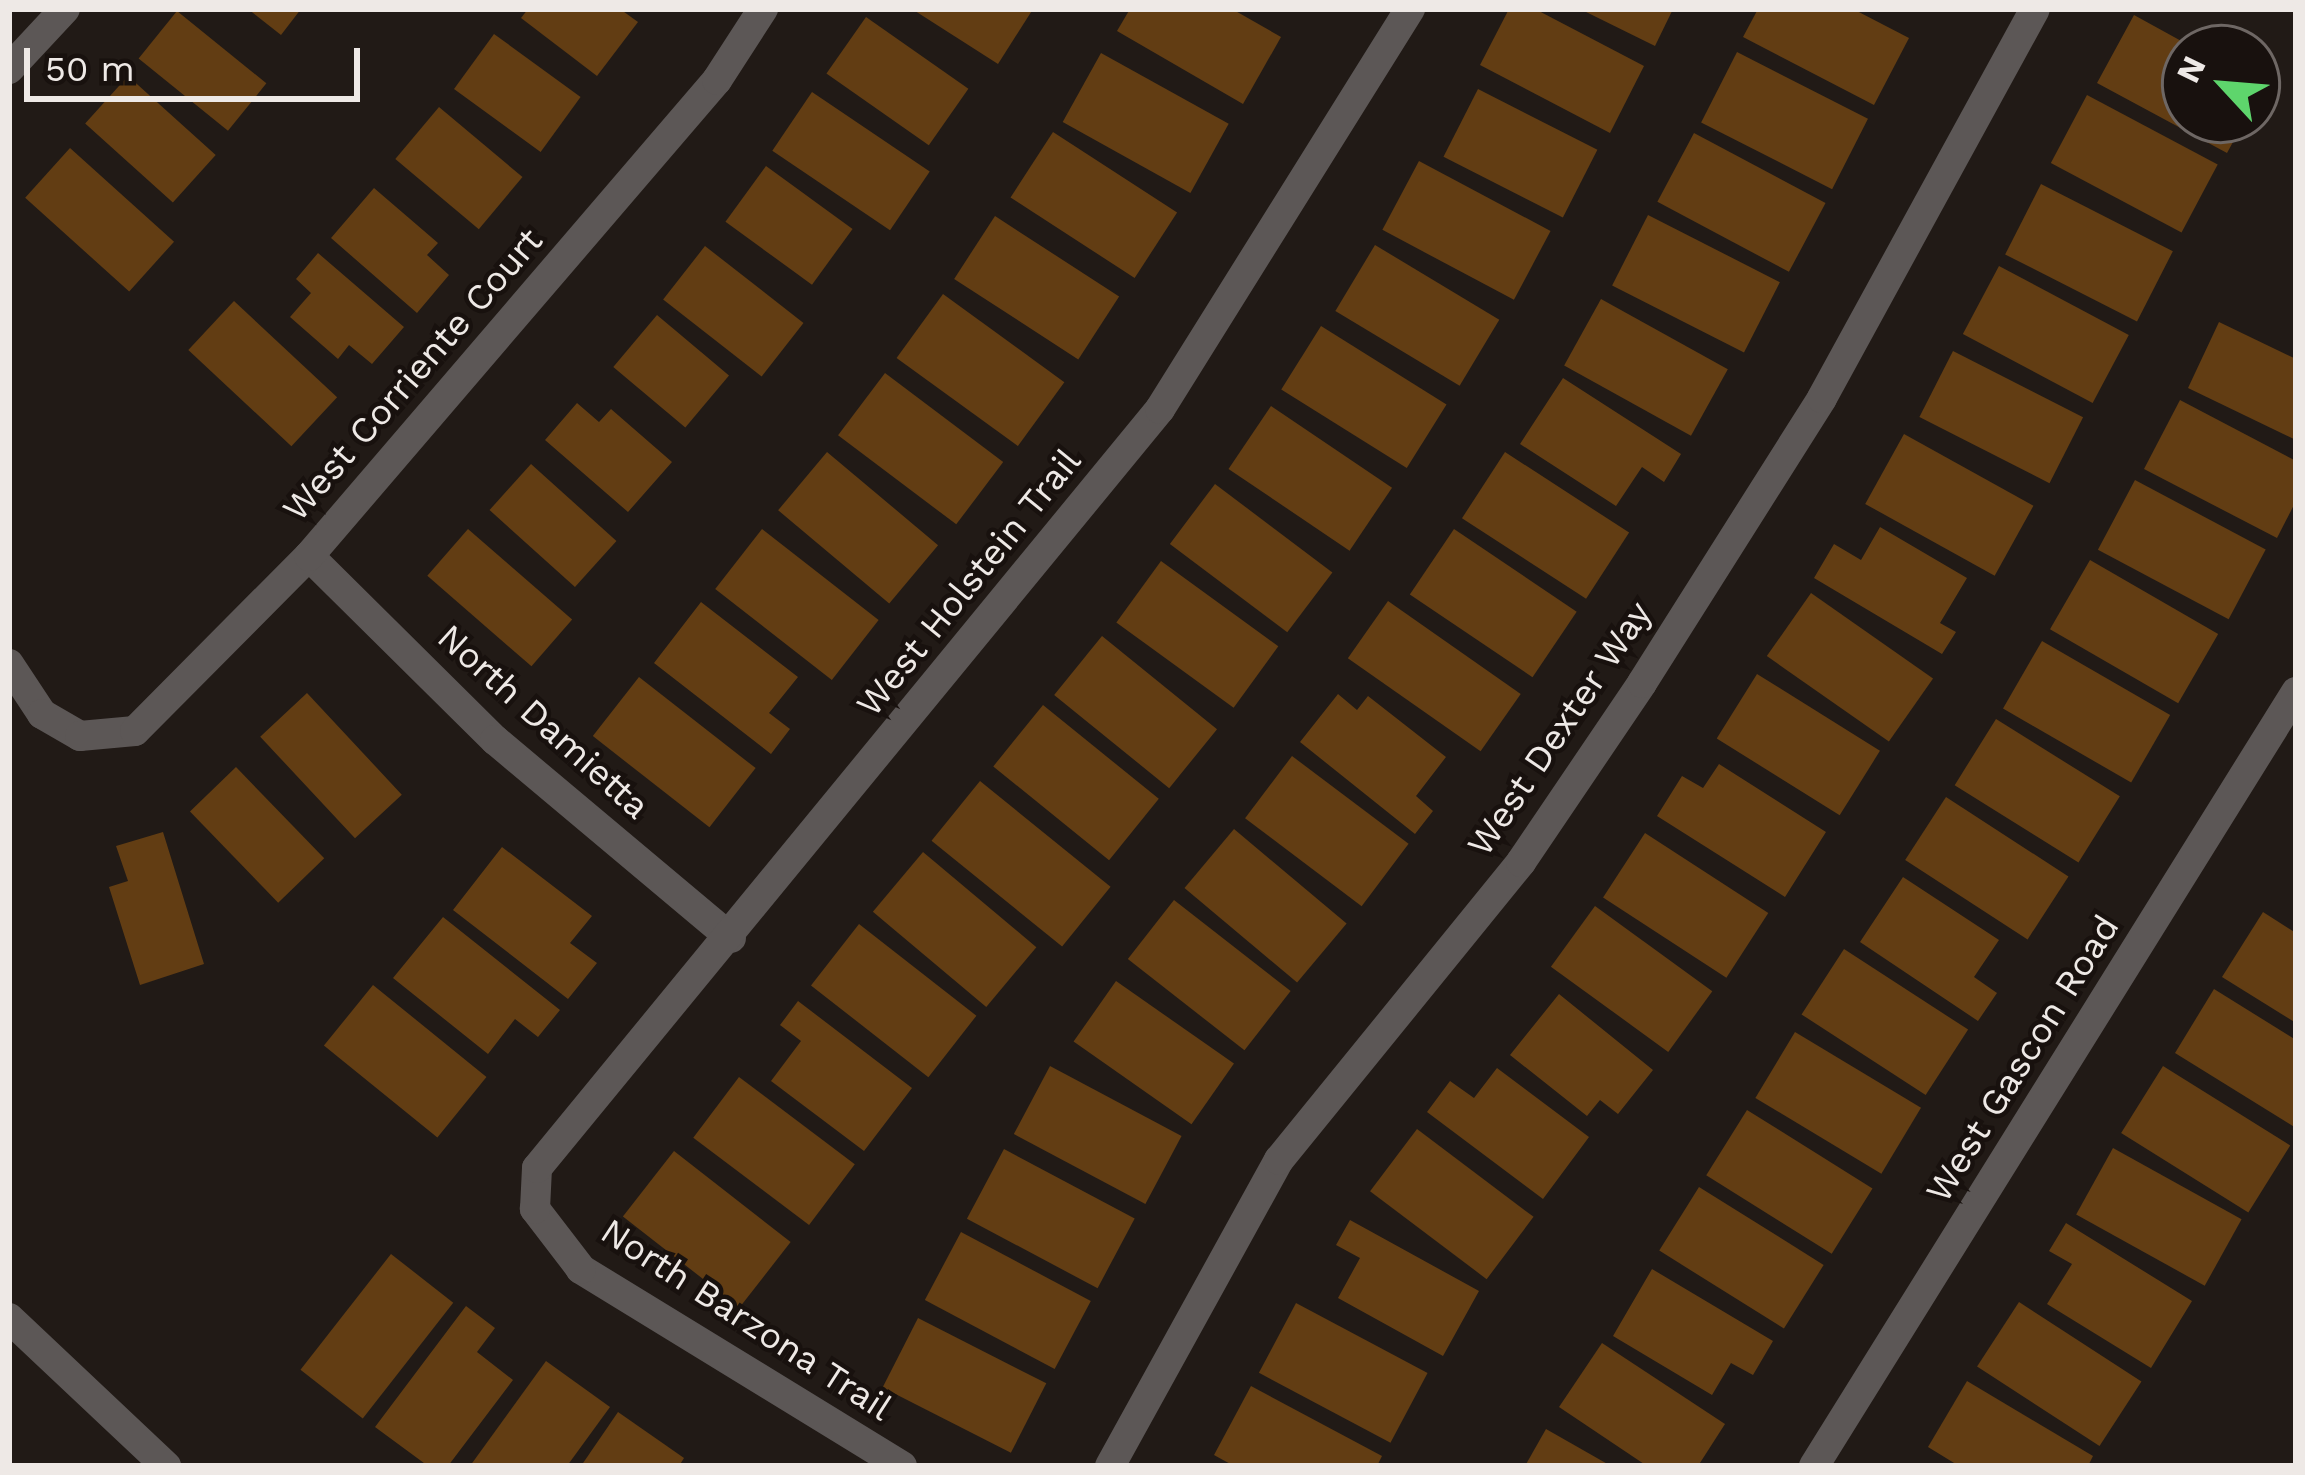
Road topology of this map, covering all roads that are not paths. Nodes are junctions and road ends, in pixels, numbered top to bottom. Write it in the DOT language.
graph roads {
  1 [pos="65,9"];
  2 [pos="764,9"];
  3 [pos="1410,9"];
  4 [pos="2035,9"];
  5 [pos="9,69"];
  6 [pos="309,556"];
  7 [pos="9,664"];
  8 [pos="2296,692"];
  9 [pos="731,938"];
  10 [pos="536,1168"];
  11 [pos="10,1321"];
  12 [pos="166,1466"];
  13 [pos="902,1466"];
  14 [pos="1110,1466"];
  15 [pos="1814,1466"];
  1 -- 5 [label="street"];
  2 -- 6 [label="street, West Corriente Court"];
  3 -- 9 [label="street, West Holstein Trail"];
  4 -- 14 [label="street, West Dexter Way"];
  6 -- 7 [label="street, West Corriente Court"];
  6 -- 9 [label="street, North Damietta"];
  8 -- 15 [label="street, West Gascon Road"];
  9 -- 10 [label="street, West Holstein Trail"];
  10 -- 13 [label="street, North Barzona Trail"];
  11 -- 12 [label="street"];
}
